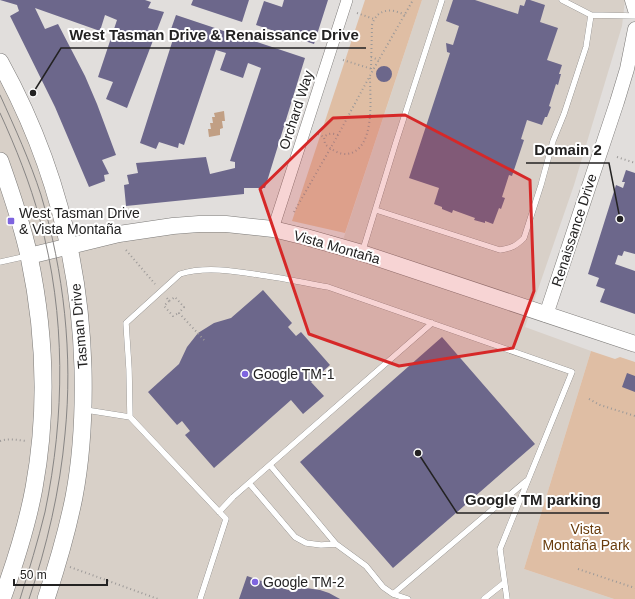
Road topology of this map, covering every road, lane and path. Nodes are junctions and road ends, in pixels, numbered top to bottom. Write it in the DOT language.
graph roads {
  1 [pos="347,0"];
  2 [pos="413,0"];
  3 [pos="442,0"];
  4 [pos="562,0"];
  5 [pos="632,0"];
  6 [pos="635,10"];
  7 [pos="357,13"];
  8 [pos="405,15"];
  9 [pos="591,15"];
  10 [pos="635,16"];
  11 [pos="374,19"];
  12 [pos="635,29"];
  13 [pos="371,57"];
  14 [pos="343,60"];
  15 [pos="379,60"];
  16 [pos="0,62"];
  17 [pos="372,69"];
  18 [pos="370,76"];
  19 [pos="318,134"];
  20 [pos="338,135"];
  21 [pos="324,137"];
  22 [pos="330,148"];
  23 [pos="617,157"];
  24 [pos="0,161"];
  25 [pos="635,163"];
  26 [pos="376,210"];
  27 [pos="294,212"];
  28 [pos="273,229"];
  29 [pos="69,246"];
  30 [pos="362,253"];
  31 [pos="29,256"];
  32 [pos="0,262"];
  33 [pos="169,301"];
  34 [pos="179,312"];
  35 [pos="546,315"];
  36 [pos="432,323"];
  37 [pos="635,344"];
  38 [pos="589,399"];
  39 [pos="83,410"];
  40 [pos="635,416"];
  41 [pos="130,417"];
  42 [pos="0,441"];
  43 [pos="27,441"];
  44 [pos="270,465"];
  45 [pos="528,480"];
  46 [pos="249,483"];
  47 [pos="219,512"];
  48 [pos="336,544"];
  49 [pos="69,567"];
  50 [pos="578,569"];
  51 [pos="504,582"];
  52 [pos="635,588"];
  53 [pos="393,594"];
  54 [pos="2,599"];
  55 [pos="46,599"];
  56 [pos="158,599"];
  57 [pos="200,599"];
  58 [pos="408,599"];
  59 [pos="484,599"];
  60 [pos="506,599"];
  1 -- 28 [label="street, Orchard Way"];
  2 -- 8 [label="path"];
  3 -- 26 [label="lane"];
  4 -- 9 [label="lane"];
  5 -- 6 [label="street"];
  7 -- 11 [label="path"];
  8 -- 11 [label="path"];
  8 -- 15 [label="path"];
  9 -- 10 [label="lane"];
  9 -- 26 [label="lane"];
  11 -- 13 [label="path"];
  12 -- 35 [label="street, Renaissance Drive"];
  13 -- 15 [label="path"];
  13 -- 17 [label="path"];
  14 -- 17 [label="path"];
  15 -- 17 [label="path"];
  16 -- 29 [label="main road, Tasman Drive"];
  17 -- 18 [label="path"];
  18 -- 20 [label="path"];
  18 -- 22 [label="path"];
  19 -- 21 [label="path"];
  20 -- 21 [label="path"];
  20 -- 22 [label="path"];
  21 -- 22 [label="path"];
  22 -- 27 [label="path"];
  23 -- 25 [label="path"];
  24 -- 31 [label="main road"];
  26 -- 30 [label="lane"];
  28 -- 29 [label="main road, Vista Montaña"];
  28 -- 30 [label="main road, Vista Montaña"];
  29 -- 31 [label="main road, Vista Montaña"];
  29 -- 39 [label="main road, Tasman Drive"];
  30 -- 35 [label="main road, Vista Montaña"];
  31 -- 32 [label="lane"];
  31 -- 54 [label="main road"];
  33 -- 34 [label="path"];
  35 -- 37 [label="main road, Vista Montaña"];
  36 -- 41 [label="lane"];
  36 -- 44 [label="lane"];
  36 -- 45 [label="lane"];
  38 -- 40 [label="path"];
  39 -- 41 [label="lane"];
  39 -- 55 [label="main road, Tasman Drive"];
  41 -- 47 [label="lane"];
  42 -- 43 [label="path"];
  44 -- 46 [label="lane"];
  44 -- 48 [label="lane"];
  45 -- 51 [label="lane"];
  45 -- 53 [label="lane"];
  46 -- 47 [label="lane"];
  46 -- 48 [label="lane"];
  47 -- 57 [label="lane"];
  48 -- 53 [label="lane"];
  49 -- 56 [label="path"];
  50 -- 52 [label="path"];
  51 -- 59 [label="lane"];
  51 -- 60 [label="lane"];
  53 -- 58 [label="lane"];
}
